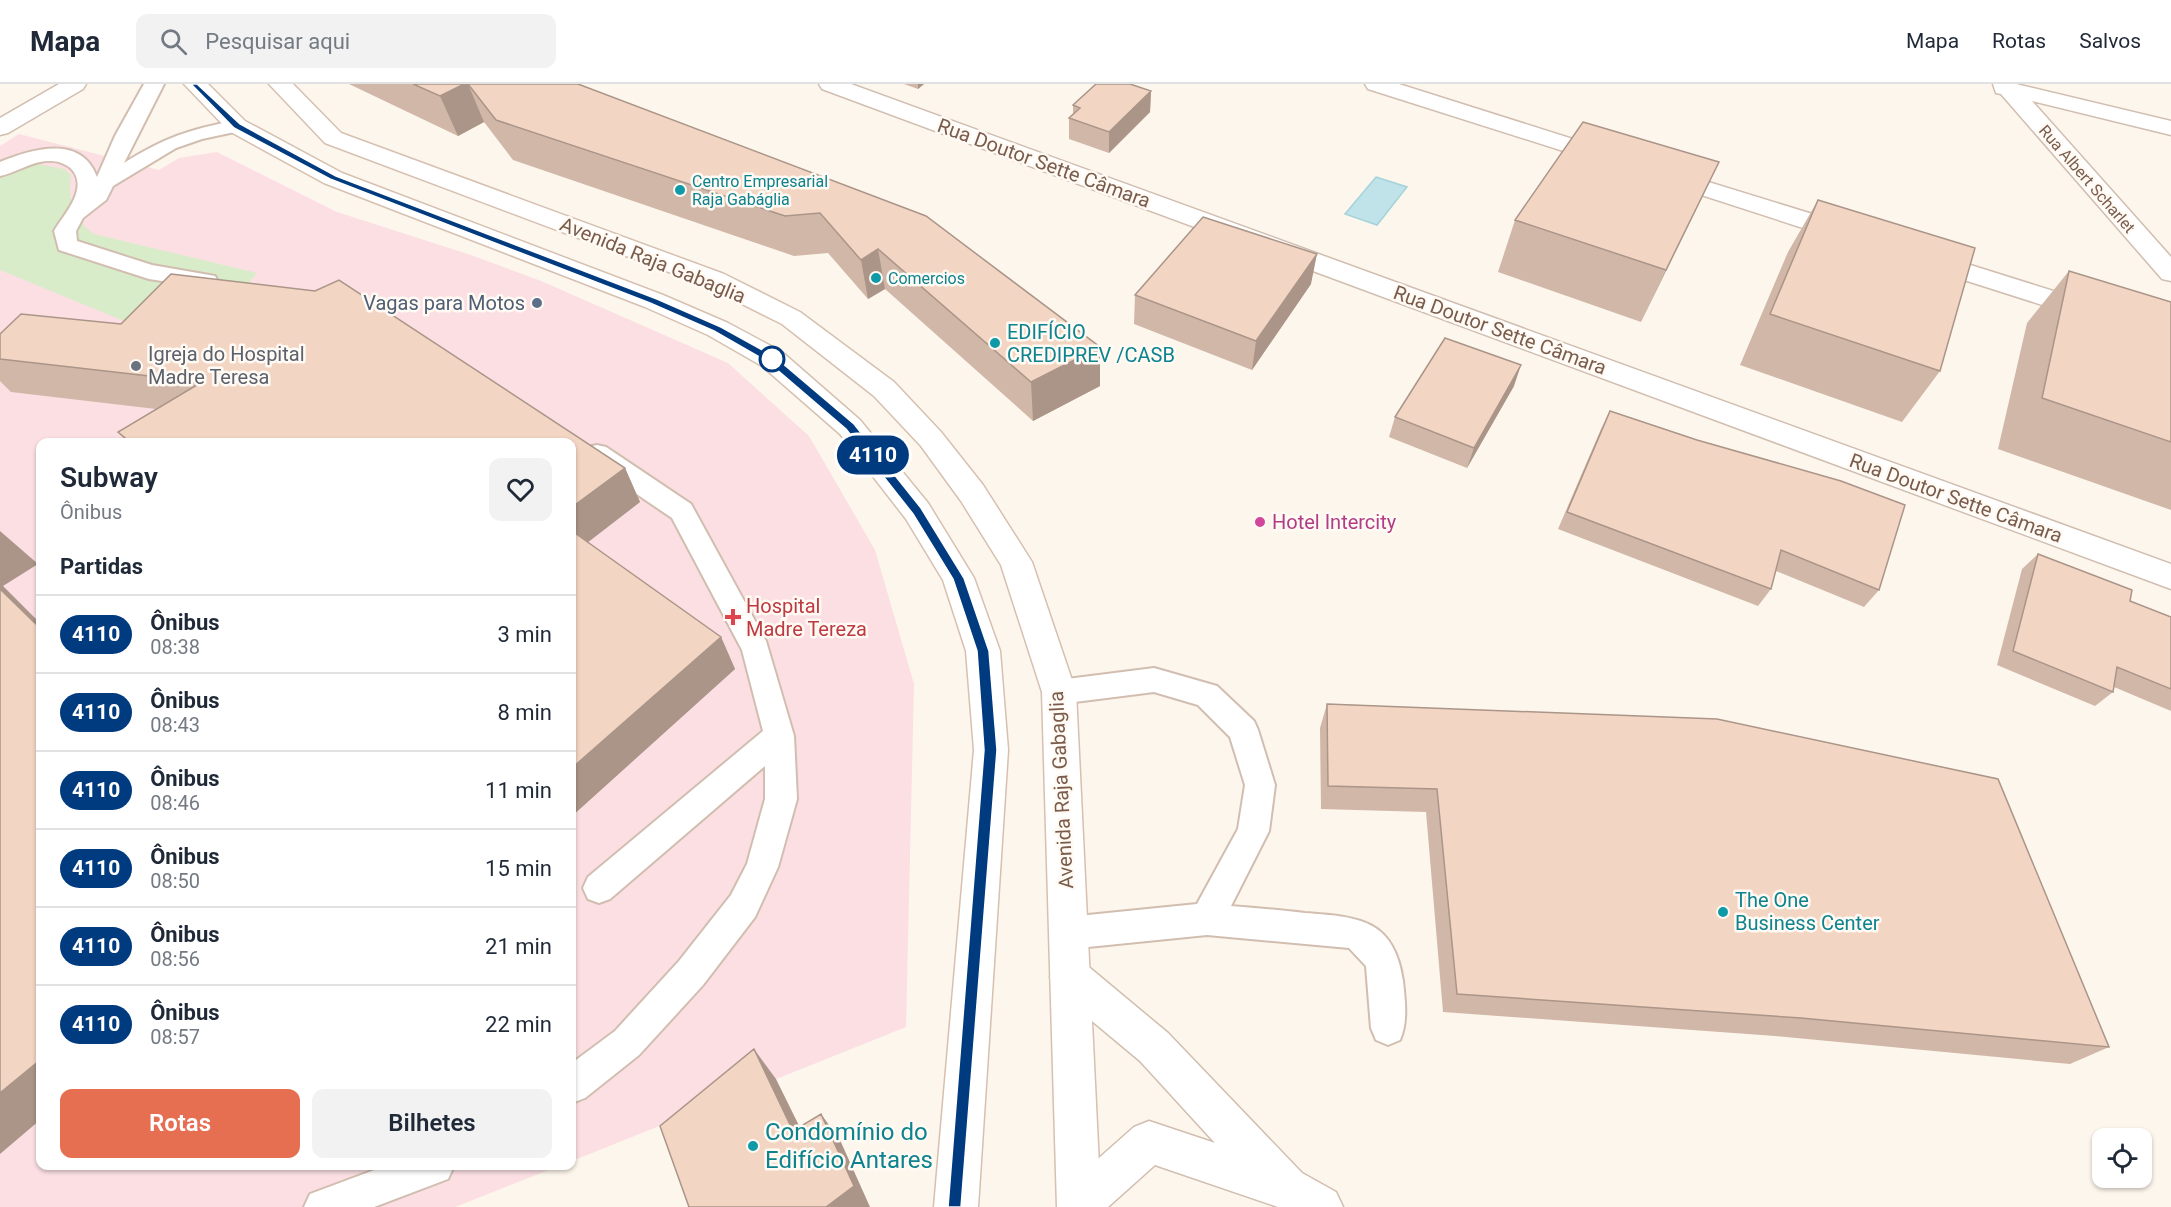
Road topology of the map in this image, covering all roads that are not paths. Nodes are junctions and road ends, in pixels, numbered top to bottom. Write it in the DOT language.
graph roads {
  1 [pos="75,84"];
  2 [pos="154,84"];
  3 [pos="195,84"];
  4 [pos="280,84"];
  5 [pos="830,84"];
  6 [pos="1376,84"];
  7 [pos="2001,86"];
  8 [pos="237,126"];
  9 [pos="0,128"];
  10 [pos="2171,128"];
  11 [pos="0,170"];
  12 [pos="106,182"];
  13 [pos="74,214"];
  14 [pos="2171,273"];
  15 [pos="227,285"];
  16 [pos="2171,337"];
  17 [pos="576,440"];
  18 [pos="2171,577"];
  19 [pos="1059,692"];
  20 [pos="778,736"];
  21 [pos="599,888"];
  22 [pos="1207,918"];
  23 [pos="1068,933"];
  24 [pos="1070,977"];
  25 [pos="1388,1028"];
  26 [pos="576,1082"];
  27 [pos="424,1170"];
  28 [pos="1304,1198"];
  29 [pos="1079,1206"];
  30 [pos="323,1207"];
  31 [pos="956,1207"];
  1 -- 9 [label="main road"];
  2 -- 12 [label="lane"];
  3 -- 8 [label="main road, Avenida Raja Gabaglia"];
  4 -- 19 [label="main road, Avenida Raja Gabaglia"];
  5 -- 18 [label="main road, Rua Doutor Sette Câmara"];
  6 -- 16 [label="main road"];
  7 -- 10 [label="main road"];
  7 -- 14 [label="main road, Rua Albert Scharlet"];
  8 -- 12 [label="lane"];
  8 -- 31 [label="main road, Avenida Raja Gabaglia"];
  11 -- 13 [label="lane"];
  12 -- 13 [label="lane"];
  13 -- 15 [label="lane"];
  17 -- 20 [label="lane"];
  19 -- 22 [label="lane"];
  19 -- 23 [label="main road, Avenida Raja Gabaglia"];
  20 -- 21 [label="lane"];
  20 -- 26 [label="lane"];
  22 -- 23 [label="lane"];
  22 -- 25 [label="lane"];
  23 -- 24 [label="main road, Avenida Raja Gabaglia"];
  24 -- 28 [label="main road"];
  24 -- 29 [label="main road, Avenida Raja Gabaglia"];
  27 -- 30 [label="lane"];
  28 -- 29 [label="main road"];
}
